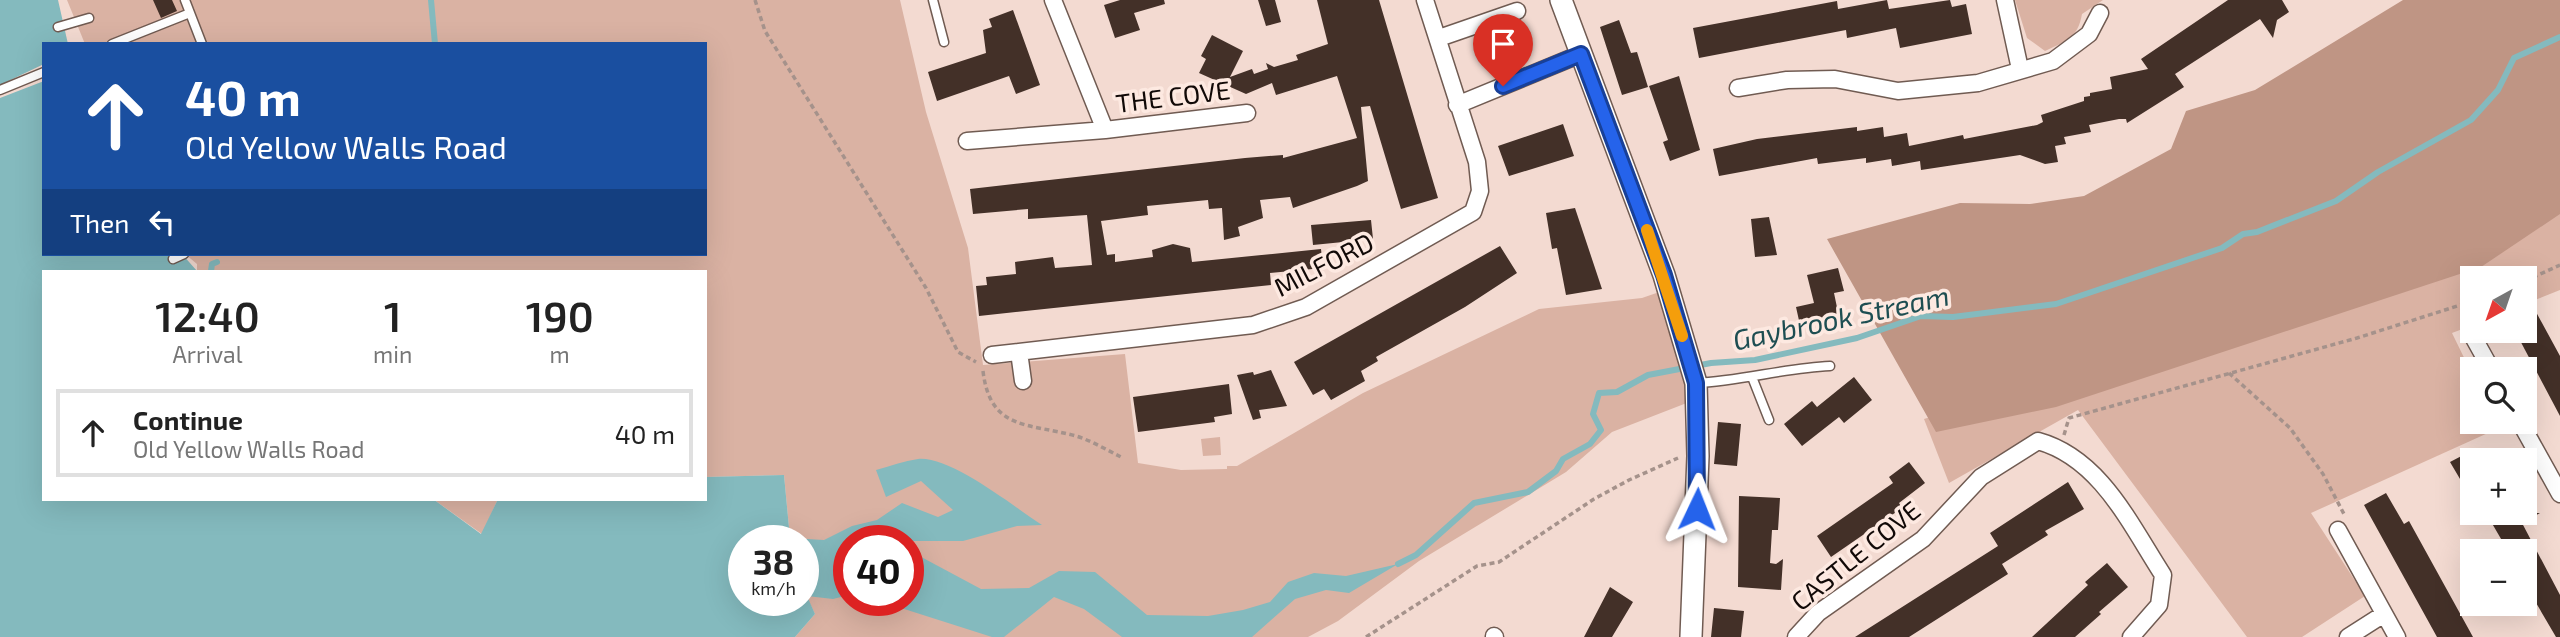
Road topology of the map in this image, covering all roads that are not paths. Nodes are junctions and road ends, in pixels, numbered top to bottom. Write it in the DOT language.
graph roads {
  1 [pos="185,0"];
  2 [pos="933,0"];
  3 [pos="1053,0"];
  4 [pos="1425,0"];
  5 [pos="1561,0"];
  6 [pos="2005,0"];
  7 [pos="1517,11"];
  8 [pos="190,13"];
  9 [pos="2100,13"];
  10 [pos="89,18"];
  11 [pos="58,27"];
  12 [pos="1439,38"];
  13 [pos="118,42"];
  14 [pos="201,42"];
  15 [pos="944,42"];
  16 [pos="1581,54"];
  17 [pos="2020,69"];
  18 [pos="42,73"];
  19 [pos="1738,88"];
  20 [pos="0,90"];
  21 [pos="1457,105"];
  22 [pos="1247,113"];
  23 [pos="1105,130"];
  24 [pos="967,141"];
  25 [pos="180,256"];
  26 [pos="173,259"];
  27 [pos="1019,352"];
  28 [pos="987,358"];
  29 [pos="1830,366"];
  30 [pos="1752,377"];
  31 [pos="1023,381"];
  32 [pos="1696,382"];
  33 [pos="1769,420"];
  34 [pos="2527,434"];
  35 [pos="2560,494"];
  36 [pos="2338,530"];
  37 [pos="2384,614"];
  38 [pos="1691,637"];
  39 [pos="1796,637"];
  40 [pos="2131,637"];
  41 [pos="2348,637"];
  42 [pos="2397,637"];
  1 -- 8 [label="lane"];
  2 -- 15 [label="lane"];
  3 -- 23 [label="street, THE COVE"];
  4 -- 12 [label="street, MILFORD"];
  5 -- 16 [label="street"];
  6 -- 17 [label="street"];
  7 -- 12 [label="street"];
  8 -- 13 [label="lane"];
  8 -- 14 [label="lane"];
  9 -- 17 [label="street"];
  10 -- 11 [label="lane"];
  12 -- 21 [label="street, MILFORD"];
  16 -- 21 [label="street"];
  16 -- 32 [label="street"];
  17 -- 19 [label="street"];
  18 -- 20 [label="lane"];
  21 -- 27 [label="street, MILFORD"];
  22 -- 23 [label="street, THE COVE"];
  23 -- 24 [label="street, THE COVE"];
  25 -- 26 [label="lane"];
  27 -- 28 [label="street, MILFORD"];
  27 -- 31 [label="street"];
  29 -- 30 [label="lane"];
  30 -- 32 [label="lane"];
  30 -- 33 [label="lane"];
  32 -- 38 [label="street"];
  34 -- 35 [label="street"];
  36 -- 37 [label="street"];
  37 -- 41 [label="street"];
  37 -- 42 [label="street"];
  39 -- 40 [label="street, CASTLE COVE"];
}
